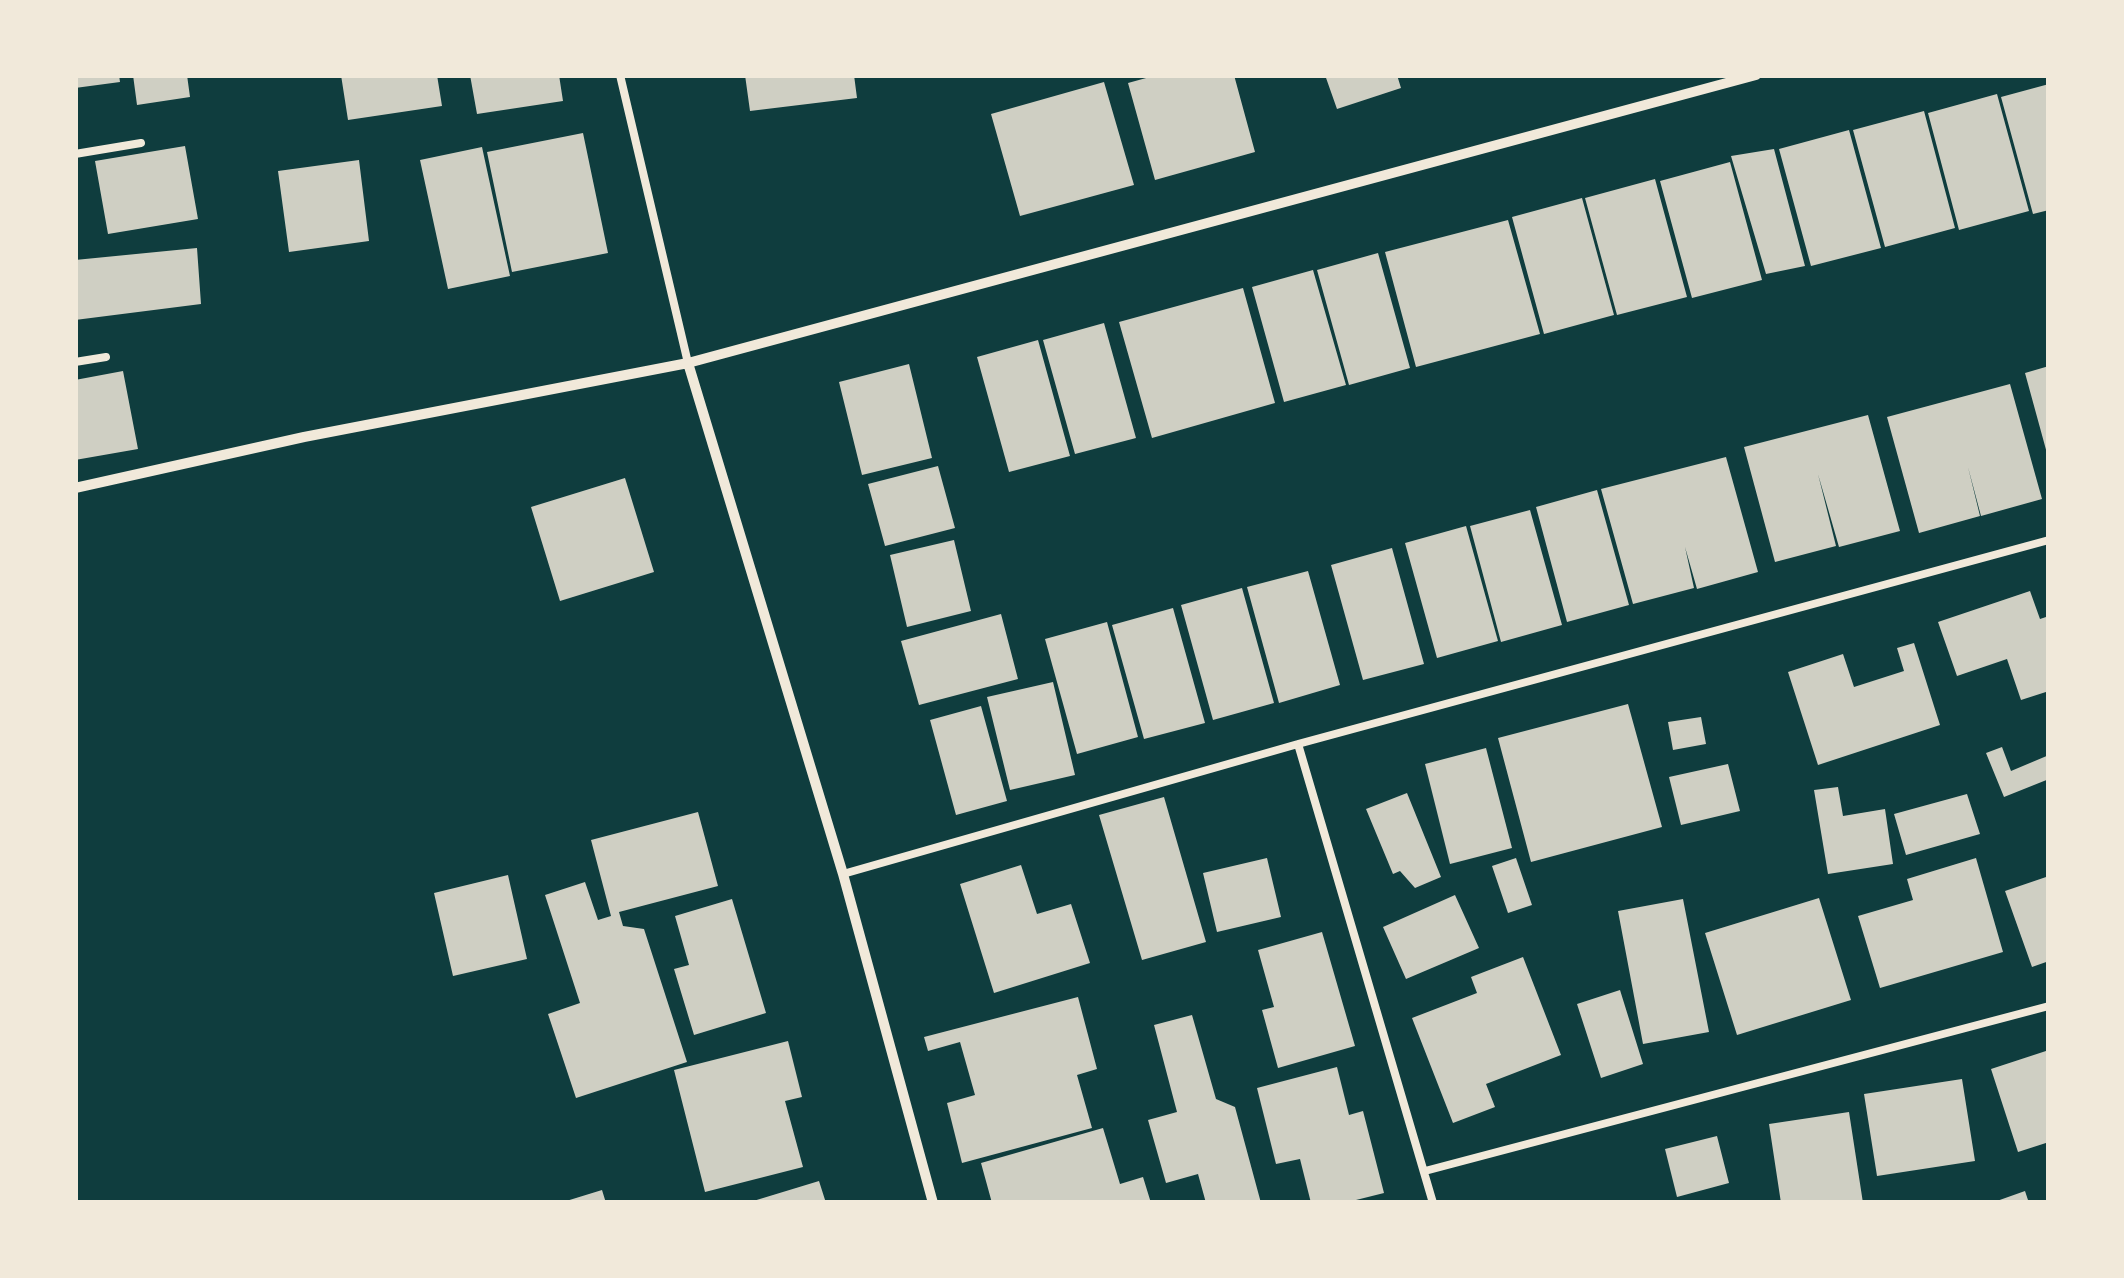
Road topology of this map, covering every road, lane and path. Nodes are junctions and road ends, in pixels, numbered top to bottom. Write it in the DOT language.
graph roads {
  1 [pos="620,75"];
  2 [pos="1756,75"];
  3 [pos="141,143"];
  4 [pos="75,154"];
  5 [pos="106,358"];
  6 [pos="75,362"];
  7 [pos="688,363"];
  8 [pos="75,488"];
  9 [pos="2049,540"];
  10 [pos="1298,744"];
  11 [pos="843,874"];
  12 [pos="2049,1006"];
  13 [pos="1425,1171"];
  14 [pos="933,1203"];
  15 [pos="1433,1203"];
  1 -- 7 [label="lane"];
  2 -- 7 [label="street"];
  3 -- 4 [label="lane"];
  5 -- 6 [label="lane"];
  7 -- 8 [label="street"];
  7 -- 11 [label="street"];
  9 -- 10 [label="lane"];
  10 -- 11 [label="lane"];
  10 -- 13 [label="lane"];
  11 -- 14 [label="street"];
  12 -- 13 [label="lane"];
  13 -- 15 [label="lane"];
}
